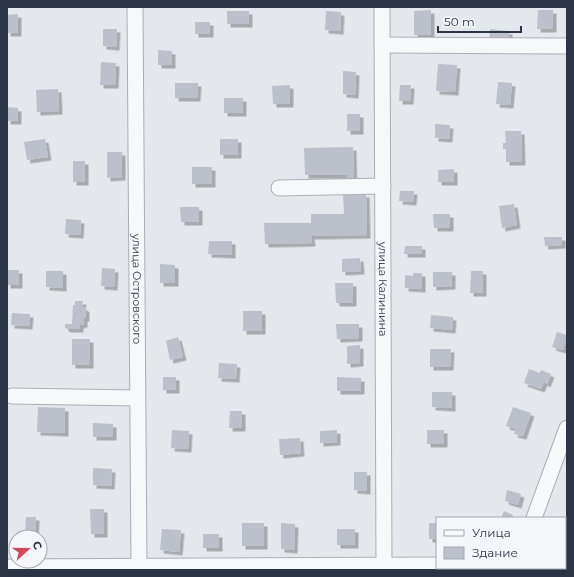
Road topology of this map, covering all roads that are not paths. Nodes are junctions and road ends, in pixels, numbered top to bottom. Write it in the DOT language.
graph roads {
  1 [pos="135,7"];
  2 [pos="382,7"];
  3 [pos="382,45"];
  4 [pos="567,46"];
  5 [pos="383,186"];
  6 [pos="279,188"];
  7 [pos="12,396"];
  8 [pos="137,398"];
  9 [pos="567,428"];
  10 [pos="534,517"];
  11 [pos="436,565"];
  12 [pos="7,567"];
  13 [pos="139,568"];
  14 [pos="384,568"];
  1 -- 8 [label="street, улица Островского"];
  2 -- 3 [label="street, улица Калинина"];
  3 -- 4 [label="street"];
  3 -- 5 [label="street, улица Калинина"];
  5 -- 6 [label="street"];
  5 -- 14 [label="street, улица Калинина"];
  7 -- 8 [label="street"];
  8 -- 13 [label="street, улица Островского"];
  9 -- 10 [label="street"];
  11 -- 14 [label="street"];
  12 -- 13 [label="street"];
  13 -- 14 [label="street"];
}
